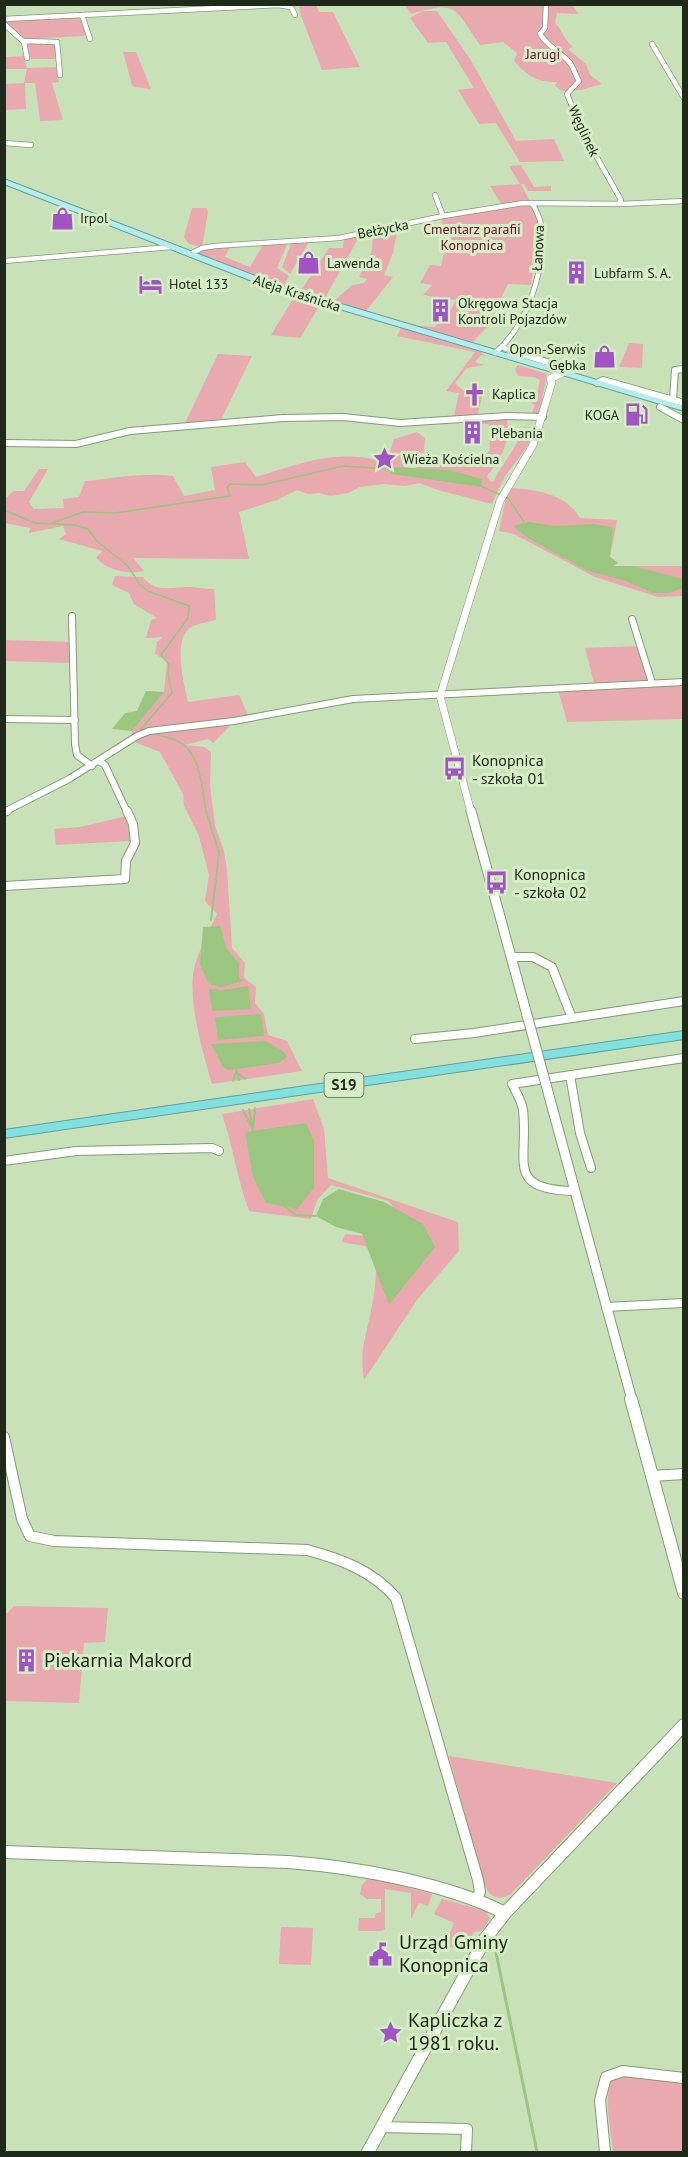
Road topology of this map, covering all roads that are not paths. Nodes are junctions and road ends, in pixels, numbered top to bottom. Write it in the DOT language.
graph roads {
  1 [pos="546,4"];
  2 [pos="292,5"];
  3 [pos="82,15"];
  4 [pos="295,15"];
  5 [pos="4,21"];
  6 [pos="90,39"];
  7 [pos="23,41"];
  8 [pos="652,44"];
  9 [pos="27,58"];
  10 [pos="60,75"];
  11 [pos="684,98"];
  12 [pos="4,143"];
  13 [pos="31,145"];
  14 [pos="4,181"];
  15 [pos="435,195"];
  16 [pos="684,201"];
  17 [pos="532,203"];
  18 [pos="619,204"];
  19 [pos="442,216"];
  20 [pos="171,247"];
  21 [pos="190,254"];
  22 [pos="4,261"];
  23 [pos="504,348"];
  24 [pos="495,353"];
  25 [pos="684,369"];
  26 [pos="572,370"];
  27 [pos="562,373"];
  28 [pos="670,402"];
  29 [pos="684,403"];
  30 [pos="684,409"];
  31 [pos="543,417"];
  32 [pos="684,420"];
  33 [pos="4,443"];
  34 [pos="72,616"];
  35 [pos="632,619"];
  36 [pos="684,682"];
  37 [pos="652,683"];
  38 [pos="440,693"];
  39 [pos="4,719"];
  40 [pos="75,720"];
  41 [pos="99,761"];
  42 [pos="92,766"];
  43 [pos="4,812"];
  44 [pos="4,886"];
  45 [pos="511,957"];
  46 [pos="684,1001"];
  47 [pos="572,1018"];
  48 [pos="684,1026"];
  49 [pos="684,1035"];
  50 [pos="415,1039"];
  51 [pos="684,1058"];
  52 [pos="570,1075"];
  53 [pos="4,1125"];
  54 [pos="4,1134"];
  55 [pos="219,1151"];
  56 [pos="4,1161"];
  57 [pos="591,1168"];
  58 [pos="575,1191"];
  59 [pos="684,1303"];
  60 [pos="606,1307"];
  61 [pos="4,1437"];
  62 [pos="684,1474"];
  63 [pos="652,1476"];
  64 [pos="684,1593"];
  65 [pos="684,1725"];
  66 [pos="4,1852"];
  67 [pos="476,1900"];
  68 [pos="505,1912"];
  69 [pos="684,2078"];
  70 [pos="381,2127"];
  71 [pos="368,2152"];
  72 [pos="466,2152"];
  73 [pos="605,2152"];
  1 -- 18 [label="street, Węglinek"];
  2 -- 3 [label="street"];
  2 -- 4 [label="street"];
  3 -- 5 [label="street"];
  3 -- 6 [label="street"];
  5 -- 7 [label="street"];
  7 -- 9 [label="street"];
  7 -- 10 [label="street"];
  8 -- 11 [label="street"];
  12 -- 13 [label="street"];
  14 -- 20 [label="main road, Aleja Kraśnicka"];
  15 -- 19 [label="street"];
  16 -- 18 [label="street, Bełżycka"];
  17 -- 18 [label="street, Bełżycka"];
  17 -- 19 [label="street, Bełżycka"];
  17 -- 23 [label="street, Łanowa"];
  19 -- 21 [label="street, Bełżycka"];
  20 -- 21 [label="main road, Aleja Kraśnicka"];
  20 -- 22 [label="street"];
  21 -- 24 [label="main road, Aleja Kraśnicka"];
  23 -- 24 [label="street"];
  23 -- 26 [label="street"];
  24 -- 27 [label="main road, Aleja Kraśnicka"];
  25 -- 28 [label="street"];
  27 -- 28 [label="main road, Aleja Kraśnicka"];
  27 -- 31 [label="street"];
  28 -- 29 [label="street, Aleja Kraśnicka"];
  28 -- 30 [label="main road, Aleja Kraśnicka"];
  28 -- 32 [label="street"];
  31 -- 33 [label="street"];
  31 -- 38 [label="street"];
  34 -- 40 [label="street"];
  35 -- 37 [label="street"];
  36 -- 37 [label="street"];
  37 -- 38 [label="street"];
  38 -- 41 [label="street"];
  38 -- 45 [label="street"];
  39 -- 40 [label="street"];
  40 -- 42 [label="street"];
  41 -- 42 [label="street"];
  41 -- 44 [label="street"];
  42 -- 43 [label="street"];
  45 -- 47 [label="street"];
  45 -- 58 [label="street, bridge"];
  46 -- 47 [label="street"];
  47 -- 50 [label="street"];
  48 -- 53 [label="highway, S19"];
  49 -- 54 [label="highway, S19"];
  51 -- 52 [label="street"];
  52 -- 57 [label="street"];
  52 -- 58 [label="street"];
  55 -- 56 [label="street"];
  58 -- 60 [label="street"];
  59 -- 60 [label="street"];
  60 -- 63 [label="street"];
  61 -- 67 [label="street"];
  62 -- 63 [label="street"];
  63 -- 64 [label="street"];
  65 -- 68 [label="street"];
  66 -- 67 [label="street"];
  67 -- 68 [label="street"];
  68 -- 70 [label="street"];
  69 -- 73 [label="street"];
  70 -- 71 [label="street"];
  70 -- 72 [label="street"];
}
